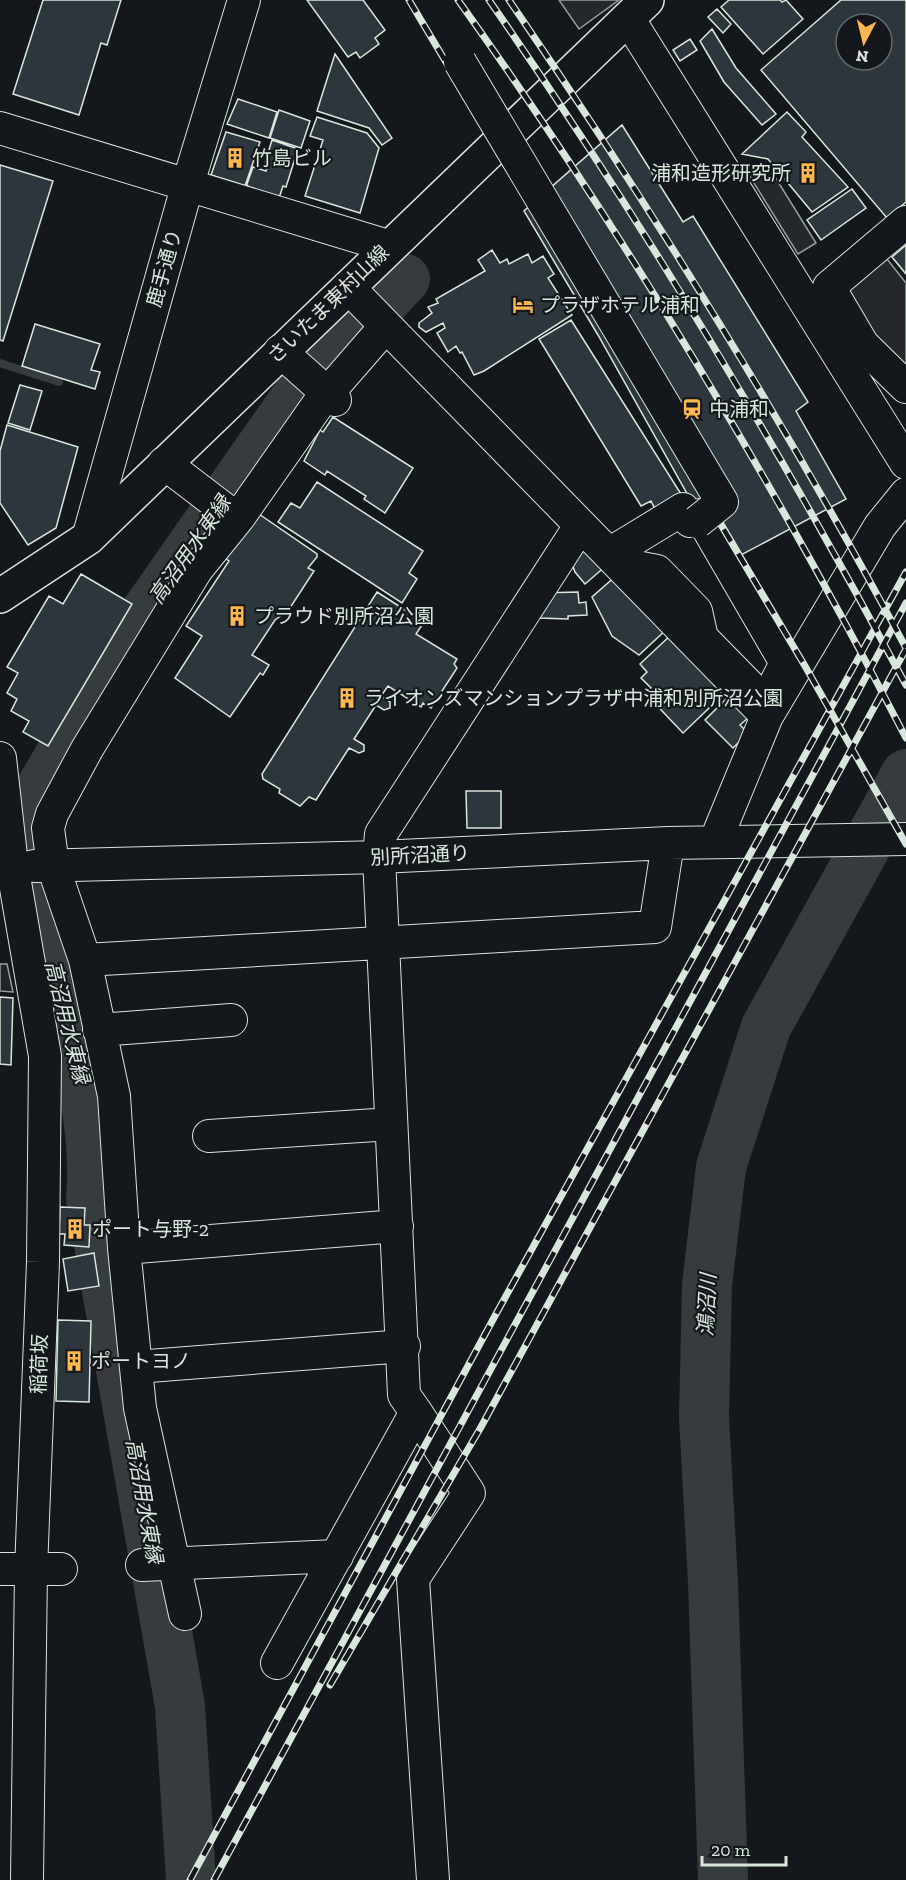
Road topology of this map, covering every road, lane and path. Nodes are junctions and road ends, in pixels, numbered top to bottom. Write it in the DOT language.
graph roads {
  1 [pos="244,0"];
  2 [pos="637,9"];
  3 [pos="460,62"];
  4 [pos="0,129"];
  5 [pos="187,187"];
  6 [pos="906,222"];
  7 [pos="388,246"];
  8 [pos="370,311"];
  9 [pos="280,351"];
  10 [pos="906,387"];
  11 [pos="320,388"];
  12 [pos="164,463"];
  13 [pos="906,463"];
  14 [pos="906,494"];
  15 [pos="224,508"];
  16 [pos="697,522"];
  17 [pos="580,526"];
  18 [pos="88,538"];
  19 [pos="0,596"];
  20 [pos="786,663"];
  21 [pos="767,716"];
  22 [pos="0,758"];
  23 [pos="898,839"];
  24 [pos="715,842"];
  25 [pos="668,843"];
  26 [pos="379,857"];
  27 [pos="27,866"];
  28 [pos="385,944"];
  29 [pos="85,960"];
  30 [pos="231,1020"];
  31 [pos="99,1030"];
  32 [pos="391,1124"];
  33 [pos="209,1136"];
  34 [pos="397,1226"];
  35 [pos="124,1248"];
  36 [pos="404,1346"];
  37 [pos="136,1366"];
  38 [pos="416,1412"];
  39 [pos="337,1556"];
  40 [pos="161,1564"];
  41 [pos="0,1569"];
  42 [pos="46,1570"];
  43 [pos="185,1614"];
  44 [pos="277,1663"];
  45 [pos="27,1873"];
  46 [pos="433,1880"];
  1 -- 5 [label="street, 鹿手通り"];
  2 -- 7 [label="main road, さいたま東村山線"];
  2 -- 13 [label="street"];
  3 -- 16 [label="street, bridge"];
  4 -- 5 [label="street"];
  5 -- 7 [label="street"];
  5 -- 18 [label="street, 鹿手通り"];
  6 -- 10 [label="street"];
  7 -- 8 [label="main road, さいたま東村山線"];
  8 -- 9 [label="main road, さいたま東村山線"];
  8 -- 11 [label="street"];
  8 -- 17 [label="street"];
  9 -- 11 [label="street"];
  9 -- 12 [label="main road, さいたま東村山線"];
  11 -- 15 [label="street"];
  12 -- 15 [label="street"];
  12 -- 18 [label="main road, さいたま東村山線"];
  14 -- 21 [label="street"];
  15 -- 27 [label="street"];
  17 -- 21 [label="street"];
  17 -- 26 [label="street"];
  18 -- 19 [label="main road, さいたま東村山線"];
  20 -- 20 [label="street"];
  21 -- 24 [label="street"];
  22 -- 27 [label="street"];
  23 -- 24 [label="street, 別所沼通り"];
  24 -- 25 [label="street, 別所沼通り"];
  25 -- 26 [label="street, 別所沼通り"];
  25 -- 28 [label="street"];
  26 -- 27 [label="street, 別所沼通り"];
  26 -- 28 [label="street"];
  27 -- 29 [label="street"];
  27 -- 42 [label="street, 稲荷坂"];
  28 -- 29 [label="street"];
  28 -- 32 [label="street"];
  29 -- 31 [label="street"];
  30 -- 31 [label="street"];
  31 -- 35 [label="street"];
  32 -- 33 [label="street"];
  32 -- 34 [label="street"];
  34 -- 35 [label="street"];
  34 -- 36 [label="street"];
  35 -- 37 [label="street"];
  36 -- 37 [label="street"];
  36 -- 38 [label="street"];
  37 -- 40 [label="street"];
  38 -- 39 [label="street"];
  38 -- 46 [label="street"];
  39 -- 40 [label="street"];
  39 -- 44 [label="street"];
  40 -- 43 [label="street"];
  41 -- 42 [label="street"];
  42 -- 45 [label="street, 稲荷坂"];
}
